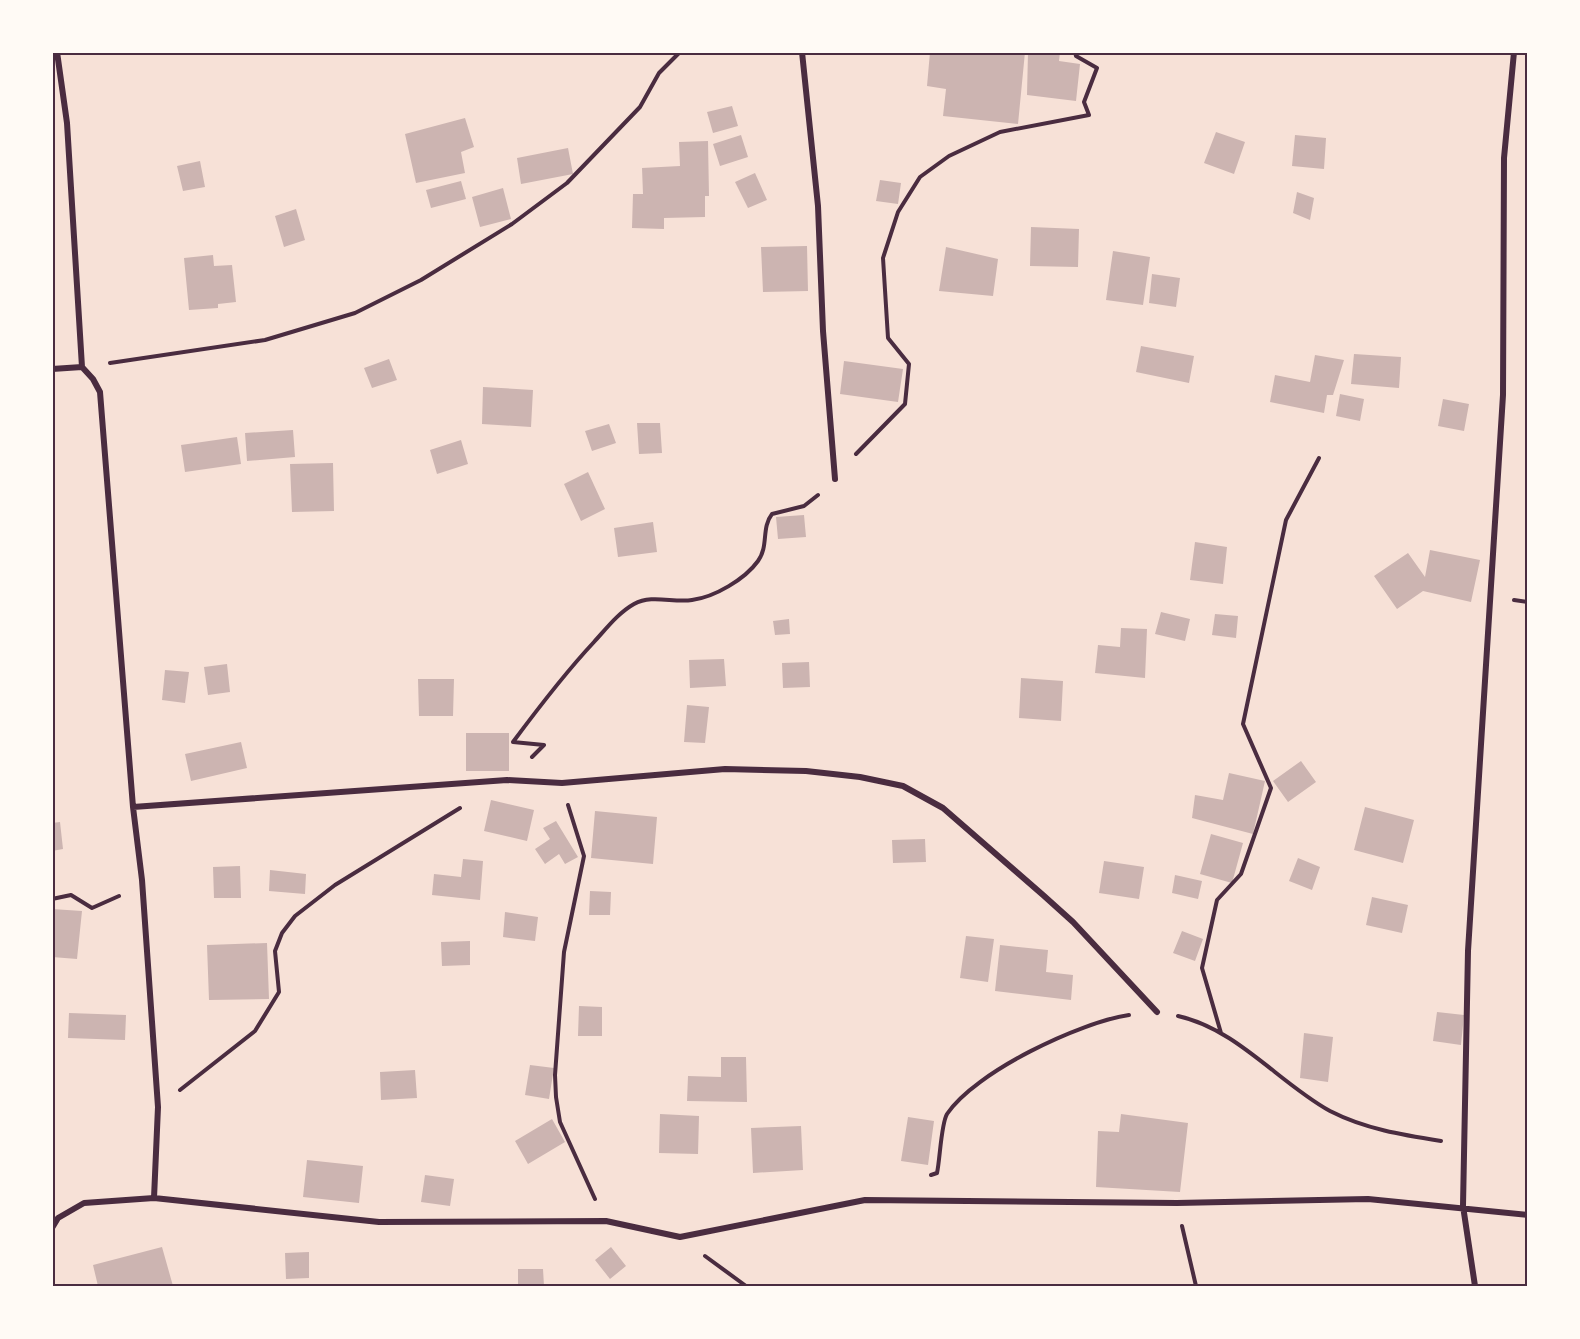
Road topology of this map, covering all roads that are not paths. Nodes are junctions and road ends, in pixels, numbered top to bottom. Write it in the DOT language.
graph roads {
  1 [pos="57,52"];
  2 [pos="802,52"];
  3 [pos="1514,52"];
  4 [pos="82,367"];
  5 [pos="52,369"];
  6 [pos="835,478"];
  7 [pos="133,807"];
  8 [pos="1157,1012"];
  9 [pos="154,1198"];
  10 [pos="1463,1206"];
  11 [pos="1527,1215"];
  12 [pos="52,1228"];
  13 [pos="1475,1287"];
  1 -- 4 [label="street"];
  2 -- 6 [label="street"];
  3 -- 10 [label="street"];
  4 -- 5 [label="street"];
  4 -- 7 [label="street"];
  7 -- 8 [label="street"];
  7 -- 9 [label="street"];
  9 -- 10 [label="street"];
  9 -- 12 [label="street"];
  10 -- 11 [label="street"];
  10 -- 13 [label="street"];
}
